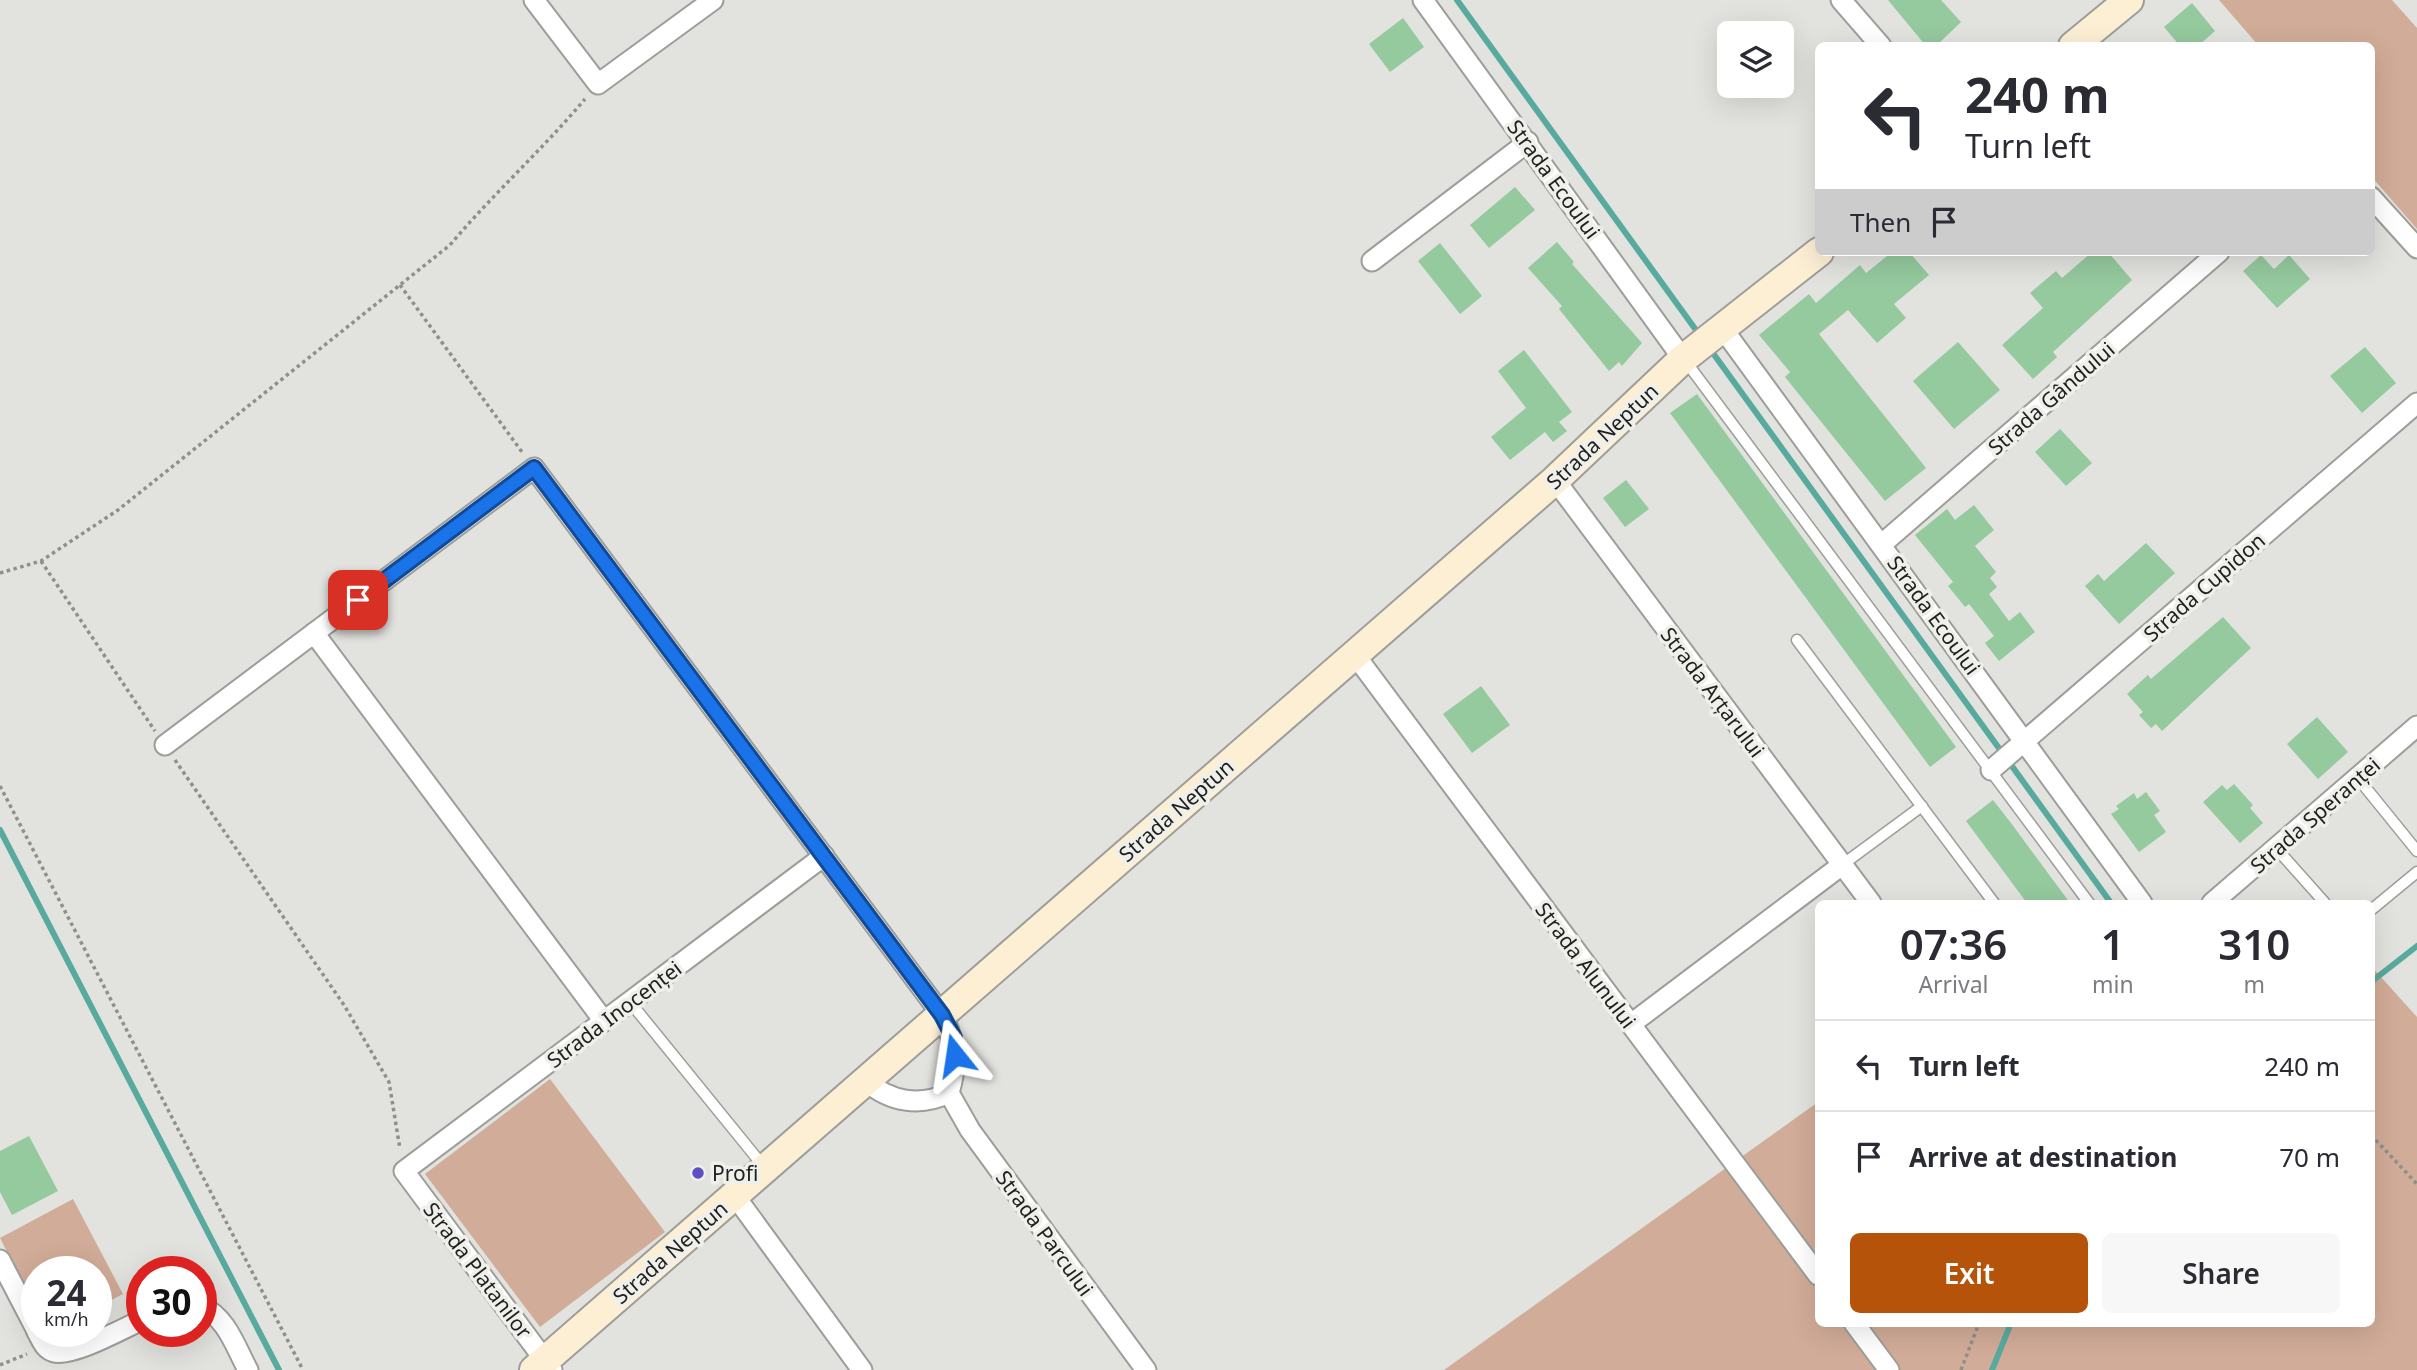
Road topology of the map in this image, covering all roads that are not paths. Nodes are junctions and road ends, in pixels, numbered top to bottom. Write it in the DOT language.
graph roads {
  1 [pos="534,0"];
  2 [pos="713,0"];
  3 [pos="1423,0"];
  4 [pos="1841,0"];
  5 [pos="2129,0"];
  6 [pos="1878,42"];
  7 [pos="2078,42"];
  8 [pos="1528,142"];
  9 [pos="2375,201"];
  10 [pos="2417,248"];
  11 [pos="1815,255"];
  12 [pos="2214,256"];
  13 [pos="1373,261"];
  14 [pos="1704,344"];
  15 [pos="2417,403"];
  16 [pos="1555,481"];
  17 [pos="1882,544"];
  18 [pos="314,633"];
  19 [pos="1797,640"];
  20 [pos="1355,655"];
  21 [pos="2417,726"];
  22 [pos="2022,744"];
  23 [pos="165,745"];
  24 [pos="1996,766"];
  25 [pos="2357,778"];
  26 [pos="1922,806"];
  27 [pos="2276,848"];
  28 [pos="2417,850"];
  29 [pos="824,856"];
  30 [pos="1843,865"];
  31 [pos="2417,872"];
  32 [pos="1869,900"];
  33 [pos="1992,900"];
  34 [pos="2087,900"];
  35 [pos="2140,900"];
  36 [pos="2215,900"];
  37 [pos="2322,900"];
  38 [pos="2375,907"];
  39 [pos="630,1002"];
  40 [pos="942,1015"];
  41 [pos="604,1021"];
  42 [pos="1631,1024"];
  43 [pos="866,1081"];
  44 [pos="948,1093"];
  45 [pos="765,1169"];
  46 [pos="404,1171"];
  47 [pos="735,1196"];
  48 [pos="0,1260"];
  49 [pos="1815,1271"];
  50 [pos="21,1300"];
  51 [pos="217,1314"];
  52 [pos="1857,1327"];
  53 [pos="50,1347"];
  54 [pos="80,1347"];
  55 [pos="544,1367"];
  56 [pos="247,1370"];
  57 [pos="862,1370"];
  58 [pos="1146,1370"];
  59 [pos="1889,1370"];
  1 -- 2 [label="street"];
  3 -- 8 [label="street, Strada Ecoului"];
  4 -- 6 [label="street"];
  5 -- 7 [label="street"];
  8 -- 13 [label="street"];
  8 -- 14 [label="street, Strada Ecoului"];
  9 -- 10 [label="street"];
  11 -- 14 [label="street, Strada Neptun"];
  12 -- 17 [label="street, Strada Gândului"];
  14 -- 16 [label="street, Strada Neptun"];
  14 -- 17 [label="street, Strada Ecoului"];
  14 -- 24 [label="lane"];
  15 -- 22 [label="street, Strada Cupidon"];
  16 -- 20 [label="street, Strada Neptun"];
  16 -- 30 [label="street, Strada Arțarului"];
  17 -- 22 [label="street, Strada Ecoului"];
  18 -- 23 [label="street"];
  18 -- 29 [label="street"];
  18 -- 41 [label="street"];
  19 -- 26 [label="lane"];
  20 -- 40 [label="street, Strada Neptun"];
  20 -- 42 [label="street, Strada Alunului"];
  21 -- 25 [label="street, Strada Speranței"];
  22 -- 24 [label="street, Strada Cupidon"];
  22 -- 35 [label="street, Strada Ecoului"];
  24 -- 34 [label="lane"];
  25 -- 27 [label="street, Strada Speranței"];
  25 -- 28 [label="lane"];
  26 -- 30 [label="lane"];
  26 -- 33 [label="lane"];
  27 -- 36 [label="street, Strada Speranței"];
  27 -- 37 [label="lane"];
  29 -- 39 [label="street, Strada Inocenței"];
  29 -- 40 [label="street"];
  30 -- 32 [label="street, Strada Arțarului"];
  30 -- 42 [label="street"];
  31 -- 38 [label="lane"];
  39 -- 41 [label="street, Strada Inocenței"];
  39 -- 45 [label="lane"];
  40 -- 43 [label="street, Strada Neptun"];
  40 -- 44 [label="street"];
  41 -- 46 [label="street, Strada Inocenței"];
  42 -- 49 [label="street, Strada Alunului"];
  43 -- 44 [label="street"];
  43 -- 45 [label="street, Strada Neptun"];
  44 -- 58 [label="street, Strada Parcului"];
  45 -- 47 [label="street, Strada Neptun"];
  46 -- 55 [label="street, Strada Platanilor"];
  47 -- 55 [label="street, Strada Neptun"];
  47 -- 57 [label="street"];
  48 -- 50 [label="street"];
  51 -- 56 [label="street"];
  52 -- 59 [label="street"];
  53 -- 54 [label="street"];
}
